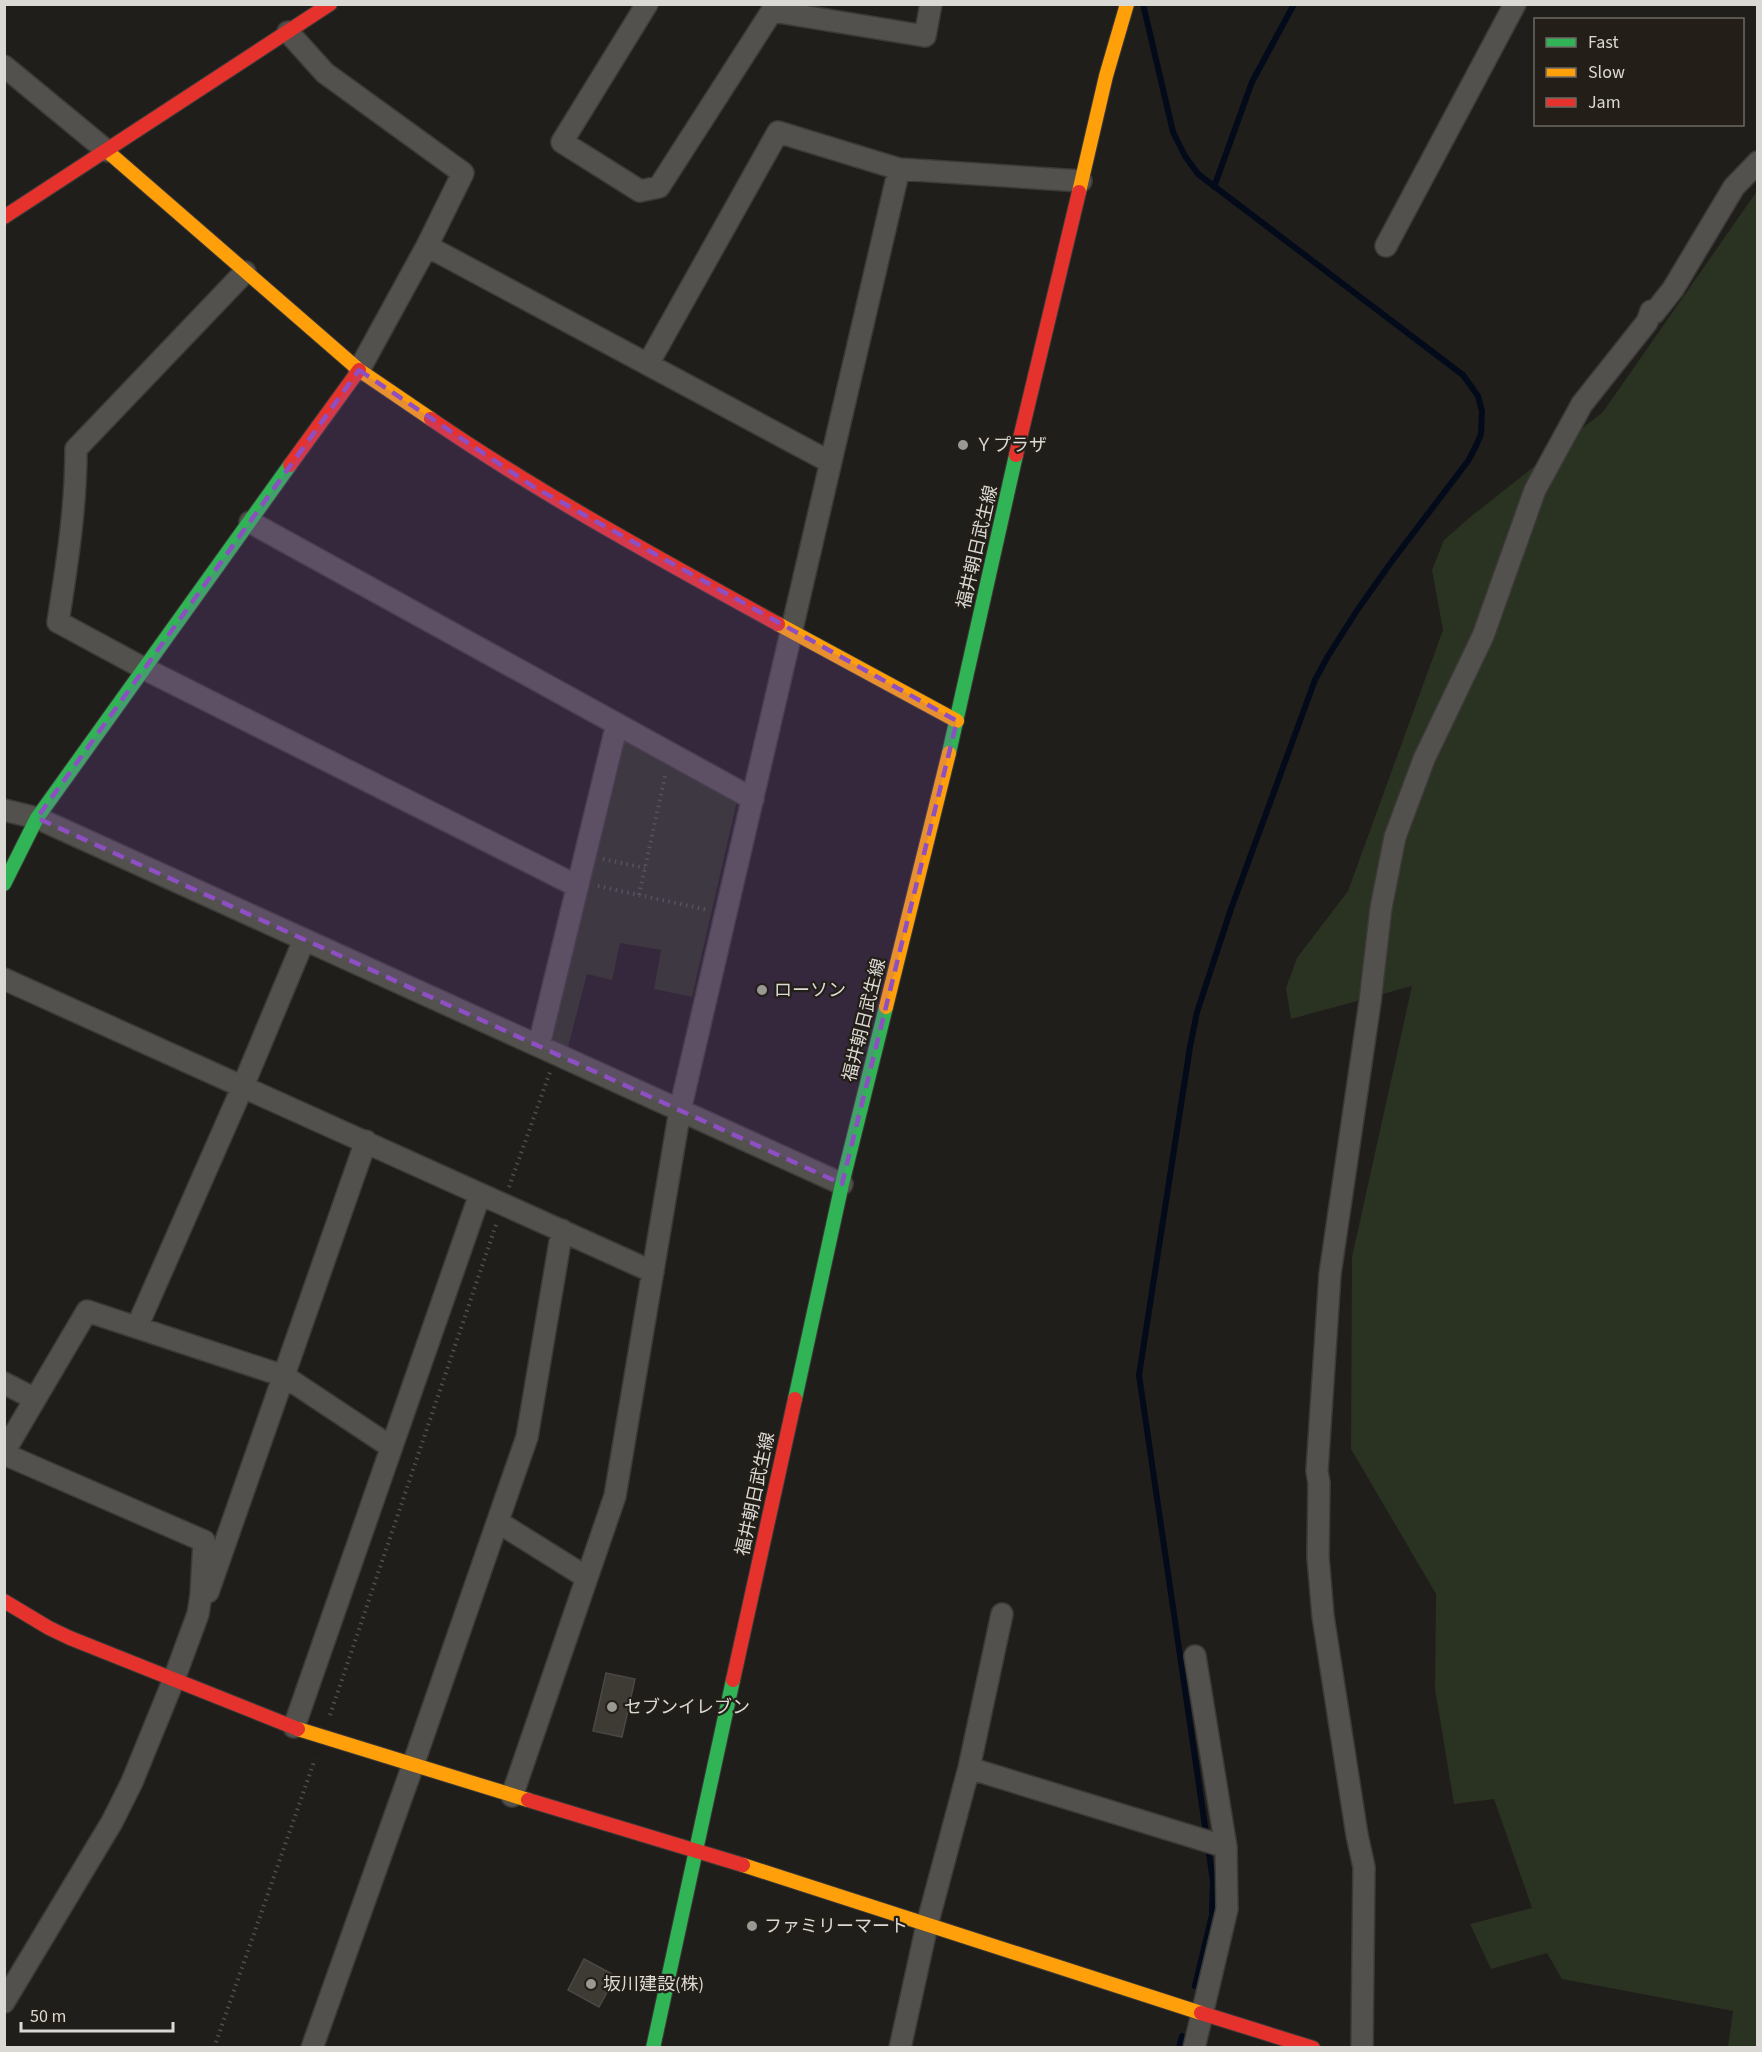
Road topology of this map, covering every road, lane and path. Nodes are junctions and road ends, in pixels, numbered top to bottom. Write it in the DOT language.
graph roads {
  1 [pos="330,4"];
  2 [pos="647,4"];
  3 [pos="931,4"];
  4 [pos="1127,4"];
  5 [pos="1515,4"];
  6 [pos="288,32"];
  7 [pos="4,66"];
  8 [pos="107,151"];
  9 [pos="1758,162"];
  10 [pos="899,169"];
  11 [pos="1081,181"];
  12 [pos="4,217"];
  13 [pos="427,246"];
  14 [pos="1386,246"];
  15 [pos="245,272"];
  16 [pos="648,364"];
  17 [pos="359,370"];
  18 [pos="830,462"];
  19 [pos="250,522"];
  20 [pos="793,633"];
  21 [pos="145,669"];
  22 [pos="957,721"];
  23 [pos="617,724"];
  24 [pos="670,753"];
  25 [pos="753,799"];
  26 [pos="4,810"];
  27 [pos="37,818"];
  28 [pos="585,855"];
  29 [pos="645,868"];
  30 [pos="4,884"];
  31 [pos="587,886"];
  32 [pos="639,895"];
  33 [pos="726,914"];
  34 [pos="304,940"];
  35 [pos="4,979"];
  36 [pos="548,1049"];
  37 [pos="243,1086"];
  38 [pos="680,1110"];
  39 [pos="366,1141"];
  40 [pos="842,1184"];
  41 [pos="480,1194"];
  42 [pos="503,1204"];
  43 [pos="562,1230"];
  44 [pos="653,1272"];
  45 [pos="137,1327"];
  46 [pos="284,1377"];
  47 [pos="4,1383"];
  48 [pos="35,1399"];
  49 [pos="391,1446"];
  50 [pos="4,1453"];
  51 [pos="498,1522"];
  52 [pos="586,1577"];
  53 [pos="4,1601"];
  54 [pos="198,1614"];
  55 [pos="1002,1614"];
  56 [pos="1195,1656"];
  57 [pos="174,1679"];
  58 [pos="294,1728"];
  59 [pos="322,1737"];
  60 [pos="413,1765"];
  61 [pos="969,1768"];
  62 [pos="512,1796"];
  63 [pos="1226,1847"];
  64 [pos="696,1850"];
  65 [pos="927,1925"];
  66 [pos="4,2002"];
  67 [pos="1202,2014"];
  68 [pos="214,2048"];
  69 [pos="312,2048"];
  70 [pos="652,2048"];
  71 [pos="900,2048"];
  72 [pos="1194,2048"];
  73 [pos="1313,2048"];
  74 [pos="1362,2048"];
  1 -- 6 [label="street"];
  2 -- 3 [label="street"];
  4 -- 11 [label="street, 福井朝日武生線"];
  5 -- 14 [label="street"];
  6 -- 8 [label="street"];
  6 -- 13 [label="street"];
  7 -- 8 [label="street"];
  8 -- 12 [label="street"];
  8 -- 15 [label="street"];
  9 -- 74 [label="street"];
  10 -- 11 [label="street"];
  10 -- 16 [label="street"];
  10 -- 18 [label="street"];
  11 -- 22 [label="street, 福井朝日武生線"];
  13 -- 16 [label="street"];
  13 -- 17 [label="street"];
  15 -- 17 [label="street"];
  15 -- 21 [label="street"];
  16 -- 18 [label="street"];
  17 -- 19 [label="street"];
  17 -- 20 [label="street"];
  18 -- 20 [label="street"];
  19 -- 21 [label="street"];
  19 -- 23 [label="street"];
  20 -- 22 [label="street"];
  20 -- 25 [label="street"];
  21 -- 27 [label="street"];
  21 -- 31 [label="street"];
  22 -- 40 [label="street, 福井朝日武生線"];
  23 -- 24 [label="street"];
  23 -- 28 [label="street"];
  24 -- 25 [label="street"];
  24 -- 29 [label="path"];
  25 -- 33 [label="street"];
  26 -- 27 [label="street"];
  27 -- 30 [label="street"];
  27 -- 34 [label="street"];
  28 -- 29 [label="path"];
  28 -- 31 [label="street"];
  29 -- 32 [label="path"];
  31 -- 32 [label="path"];
  31 -- 36 [label="street"];
  32 -- 33 [label="path"];
  33 -- 38 [label="street"];
  34 -- 36 [label="street"];
  34 -- 37 [label="street"];
  35 -- 37 [label="street"];
  36 -- 38 [label="street"];
  36 -- 42 [label="path"];
  37 -- 39 [label="street"];
  37 -- 45 [label="street"];
  38 -- 40 [label="street"];
  38 -- 44 [label="street"];
  39 -- 41 [label="street"];
  39 -- 46 [label="street"];
  40 -- 64 [label="street, 福井朝日武生線"];
  41 -- 42 [label="street"];
  41 -- 49 [label="street"];
  42 -- 43 [label="street"];
  42 -- 59 [label="path"];
  43 -- 44 [label="street"];
  43 -- 51 [label="street"];
  44 -- 52 [label="street"];
  45 -- 46 [label="street"];
  45 -- 48 [label="street"];
  46 -- 49 [label="street"];
  46 -- 54 [label="street"];
  47 -- 48 [label="street"];
  48 -- 50 [label="street"];
  49 -- 58 [label="street"];
  50 -- 54 [label="street"];
  51 -- 52 [label="street"];
  51 -- 60 [label="street"];
  52 -- 62 [label="street"];
  53 -- 57 [label="street"];
  54 -- 57 [label="street"];
  55 -- 61 [label="street"];
  56 -- 63 [label="street"];
  57 -- 58 [label="street"];
  57 -- 66 [label="street"];
  58 -- 59 [label="street"];
  59 -- 60 [label="street"];
  59 -- 68 [label="path"];
  60 -- 62 [label="street"];
  60 -- 69 [label="street"];
  61 -- 63 [label="street"];
  61 -- 65 [label="street"];
  62 -- 64 [label="street"];
  63 -- 67 [label="street"];
  64 -- 65 [label="street"];
  64 -- 70 [label="street, 福井朝日武生線"];
  65 -- 67 [label="street"];
  65 -- 71 [label="street"];
  67 -- 72 [label="street"];
  67 -- 73 [label="street"];
}
